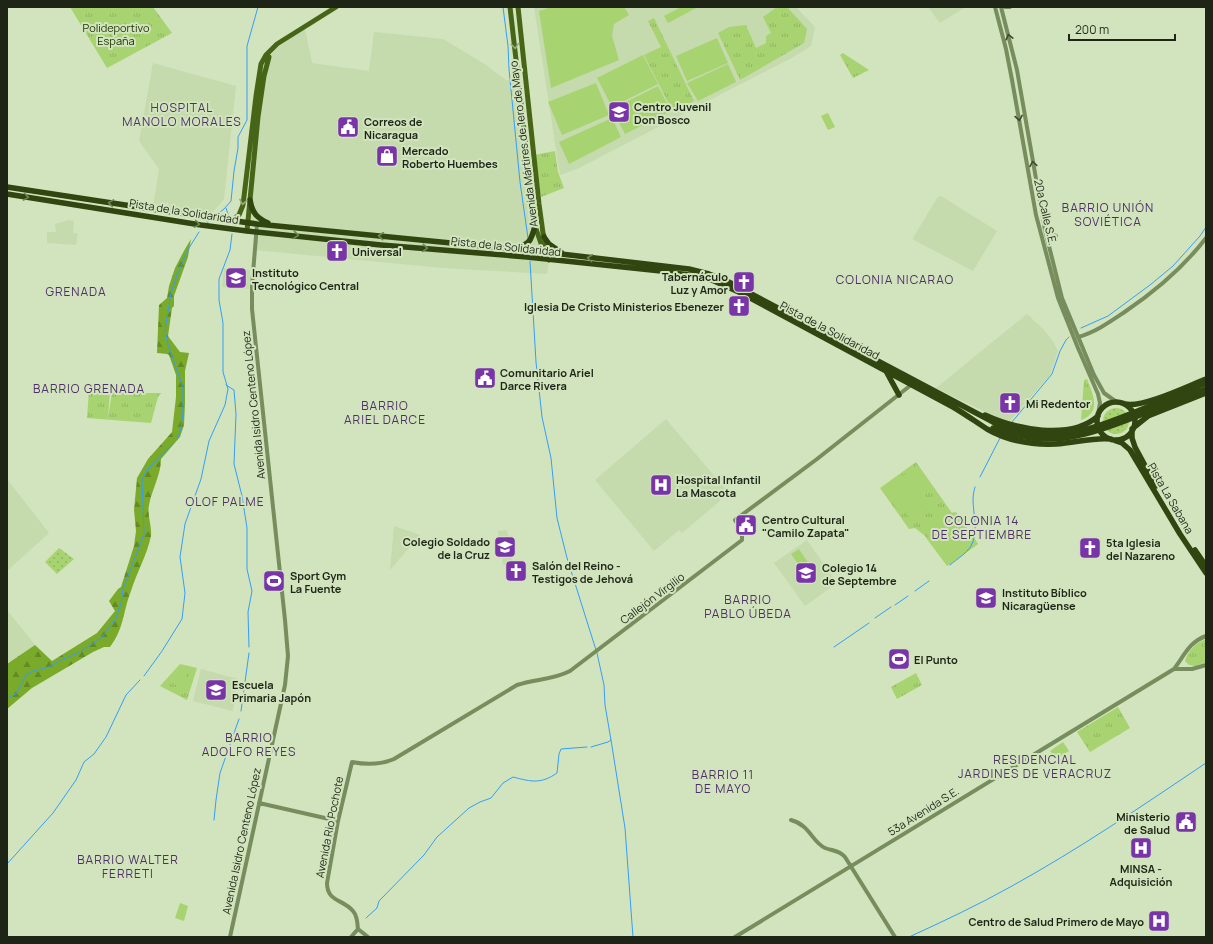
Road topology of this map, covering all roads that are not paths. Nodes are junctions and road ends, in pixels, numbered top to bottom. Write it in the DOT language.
graph roads {
  1 [pos="336,7"];
  2 [pos="342,7"];
  3 [pos="510,7"];
  4 [pos="518,7"];
  5 [pos="995,7"];
  6 [pos="1001,7"];
  7 [pos="1005,7"];
  8 [pos="1010,7"];
  9 [pos="269,57"];
  10 [pos="261,64"];
  11 [pos="264,76"];
  12 [pos="7,187"];
  13 [pos="7,194"];
  14 [pos="250,200"];
  15 [pos="232,220"];
  16 [pos="248,223"];
  17 [pos="257,224"];
  18 [pos="274,226"];
  19 [pos="535,226"];
  20 [pos="1045,230"];
  21 [pos="248,231"];
  22 [pos="257,232"];
  23 [pos="1056,236"];
  24 [pos="544,237"];
  25 [pos="1206,238"];
  26 [pos="511,249"];
  27 [pos="547,253"];
  28 [pos="564,255"];
  29 [pos="549,260"];
  30 [pos="1078,337"];
  31 [pos="886,371"];
  32 [pos="1206,379"];
  33 [pos="1206,383"];
  34 [pos="911,385"];
  35 [pos="1206,389"];
  36 [pos="1206,393"];
  37 [pos="899,395"];
  38 [pos="1119,403"];
  39 [pos="957,404"];
  40 [pos="1098,415"];
  41 [pos="971,418"];
  42 [pos="994,425"];
  43 [pos="1133,428"];
  44 [pos="1112,440"];
  45 [pos="1206,566"];
  46 [pos="1206,573"];
  47 [pos="1206,636"];
  48 [pos="1181,658"];
  49 [pos="1206,665"];
  50 [pos="1186,668"];
  51 [pos="1174,669"];
  52 [pos="352,762"];
  53 [pos="259,803"];
  54 [pos="791,820"];
  55 [pos="338,821"];
  56 [pos="851,865"];
  57 [pos="358,929"];
  58 [pos="230,937"];
  59 [pos="351,937"];
  60 [pos="368,937"];
  61 [pos="735,937"];
  62 [pos="895,937"];
  1 -- 10 [label="main road"];
  2 -- 9 [label="main road"];
  3 -- 19 [label="main road, Avenida Mártires de 1ero de Mayo, one-way"];
  4 -- 24 [label="main road, Avenida Mártires de 1ero de Mayo"];
  5 -- 40 [label="street, 20a Calle S.E., one-way"];
  20 -- 6 [label="street, 20a Calle S.E., one-way"];
  7 -- 8 [label="street"];
  9 -- 10 [label="main road"];
  9 -- 11 [label="main road"];
  10 -- 11 [label="main road"];
  10 -- 15 [label="main road, one-way"];
  11 -- 14 [label="main road"];
  15 -- 12 [label="main road, Pista de la Solidaridad, one-way"];
  13 -- 21 [label="main road, Pista de la Solidaridad, one-way"];
  14 -- 16 [label="main road"];
  14 -- 18 [label="main road"];
  15 -- 16 [label="main road, Pista de la Solidaridad"];
  16 -- 17 [label="main road, Pista de la Solidaridad"];
  16 -- 21 [label="main road"];
  17 -- 18 [label="main road, Pista de la Solidaridad"];
  17 -- 22 [label="street, Avenida Isidro Centeno López"];
  26 -- 18 [label="main road, Pista de la Solidaridad, one-way"];
  19 -- 26 [label="main road"];
  19 -- 27 [label="main road, Avenida Mártires de 1ero de Mayo"];
  20 -- 23 [label="street"];
  20 -- 30 [label="street, 20a Calle S.E."];
  21 -- 22 [label="main road, Pista de la Solidaridad"];
  22 -- 29 [label="main road, Pista de la Solidaridad, one-way"];
  22 -- 53 [label="street, Avenida Isidro Centeno López"];
  24 -- 27 [label="main road, Avenida Mártires de 1ero de Mayo"];
  24 -- 28 [label="main road"];
  25 -- 30 [label="street"];
  26 -- 27 [label="main road, Pista de la Solidaridad"];
  27 -- 28 [label="main road, Pista de la Solidaridad"];
  27 -- 29 [label="main road, Avenida Mártires de 1ero de Mayo"];
  39 -- 28 [label="main road, Pista de la Solidaridad, one-way"];
  29 -- 31 [label="main road, Pista de la Solidaridad"];
  30 -- 38 [label="street, 20a Calle S.E."];
  31 -- 34 [label="main road, Pista de la Solidaridad"];
  31 -- 37 [label="main road"];
  32 -- 38 [label="main road"];
  33 -- 42 [label="main road, bridge"];
  34 -- 37 [label="street, Callejón Virgilio"];
  34 -- 41 [label="main road, Pista de la Solidaridad"];
  35 -- 42 [label="main road, bridge"];
  36 -- 43 [label="main road"];
  37 -- 52 [label="street, Callejón Virgilio"];
  38 -- 40 [label="main road"];
  38 -- 43 [label="main road"];
  39 -- 40 [label="main road, Pista de la Solidaridad"];
  39 -- 42 [label="main road, Pista de la Solidaridad"];
  40 -- 44 [label="main road"];
  41 -- 42 [label="main road, Pista de la Solidaridad"];
  41 -- 44 [label="main road, Pista de la Solidaridad"];
  43 -- 44 [label="main road"];
  43 -- 45 [label="main road, Pista La Sabana"];
  44 -- 46 [label="main road, Pista La Sabana"];
  47 -- 48 [label="street, 53a Avenida S.E."];
  48 -- 50 [label="street"];
  48 -- 51 [label="street, 53a Avenida S.E."];
  49 -- 50 [label="street, 53a Avenida S.E."];
  50 -- 51 [label="street, 53a Avenida S.E."];
  51 -- 56 [label="street, 53a Avenida S.E."];
  52 -- 55 [label="street, Avenida Rio Pochote"];
  53 -- 55 [label="street"];
  53 -- 58 [label="street, Avenida Isidro Centeno López"];
  54 -- 56 [label="street"];
  55 -- 57 [label="street, Avenida Rio Pochote"];
  56 -- 61 [label="street, 53a Avenida S.E."];
  56 -- 62 [label="street"];
  57 -- 59 [label="street"];
  57 -- 60 [label="street"];
}
